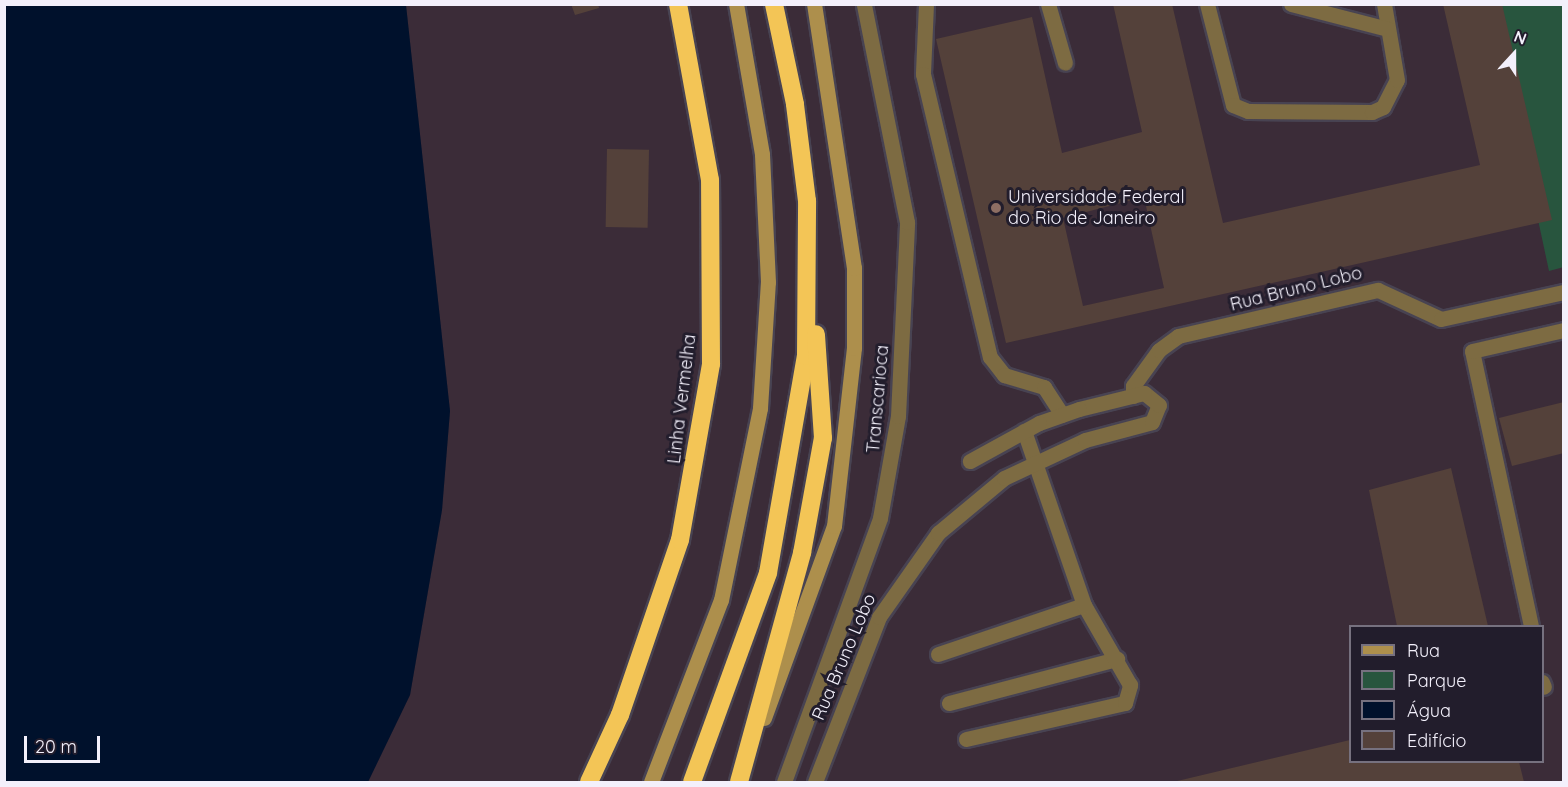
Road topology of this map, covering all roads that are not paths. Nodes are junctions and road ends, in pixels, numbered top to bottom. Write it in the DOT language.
graph roads {
  1 [pos="678,4"];
  2 [pos="736,4"];
  3 [pos="774,4"];
  4 [pos="813,4"];
  5 [pos="864,4"];
  6 [pos="926,4"];
  7 [pos="1048,4"];
  8 [pos="1207,4"];
  9 [pos="1292,4"];
  10 [pos="1384,4"];
  11 [pos="1388,28"];
  12 [pos="1065,63"];
  13 [pos="808,261"];
  14 [pos="1563,292"];
  15 [pos="1563,330"];
  16 [pos="1133,396"];
  17 [pos="1062,415"];
  18 [pos="1024,431"];
  19 [pos="1034,460"];
  20 [pos="970,461"];
  21 [pos="1084,605"];
  22 [pos="1531,625"];
  23 [pos="938,654"];
  24 [pos="1117,659"];
  25 [pos="949,703"];
  26 [pos="966,738"];
  27 [pos="740,778"];
  28 [pos="589,783"];
  29 [pos="651,783"];
  30 [pos="692,783"];
  31 [pos="784,783"];
  32 [pos="815,783"];
  1 -- 28 [label="highway, Linha Vermelha"];
  2 -- 29 [label="main road"];
  3 -- 13 [label="highway"];
  4 -- 27 [label="main road"];
  5 -- 31 [label="lane, Transcarioca"];
  6 -- 17 [label="lane"];
  7 -- 12 [label="lane"];
  8 -- 11 [label="lane"];
  9 -- 11 [label="lane"];
  10 -- 11 [label="lane"];
  13 -- 27 [label="highway"];
  13 -- 30 [label="highway"];
  14 -- 16 [label="lane, Rua Bruno Lobo"];
  15 -- 22 [label="lane"];
  16 -- 17 [label="lane"];
  16 -- 19 [label="lane, Rua Bruno Lobo"];
  17 -- 18 [label="lane"];
  18 -- 19 [label="lane"];
  18 -- 20 [label="lane"];
  19 -- 21 [label="lane"];
  19 -- 32 [label="lane, Rua Bruno Lobo"];
  21 -- 23 [label="lane"];
  21 -- 24 [label="lane"];
  24 -- 25 [label="lane"];
  24 -- 26 [label="lane"];
}
